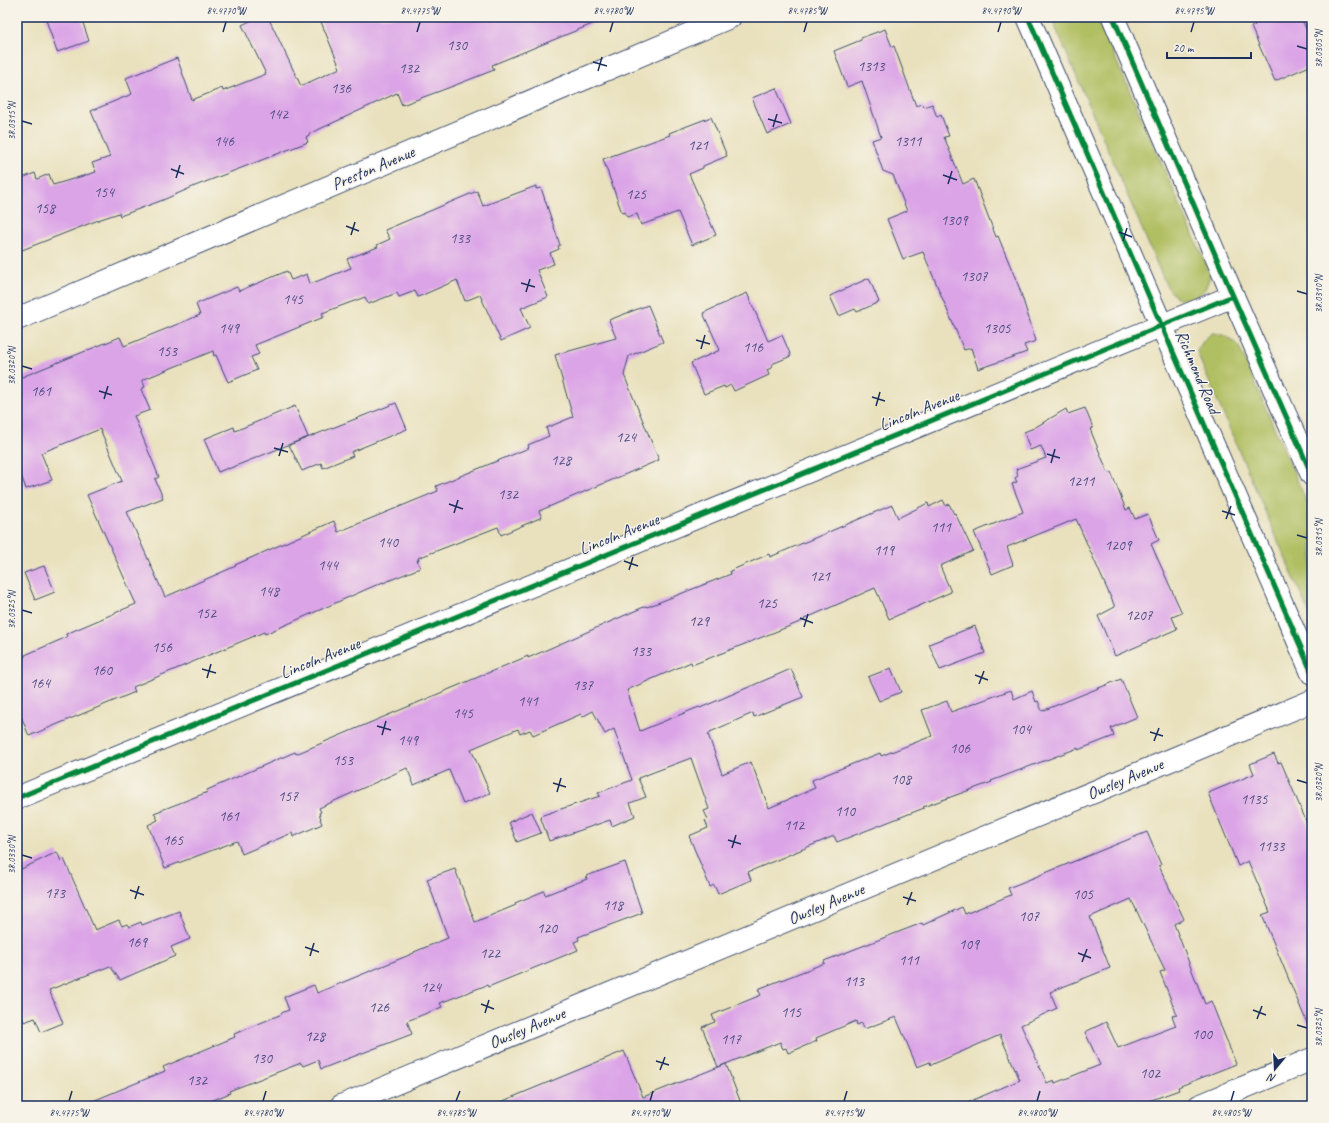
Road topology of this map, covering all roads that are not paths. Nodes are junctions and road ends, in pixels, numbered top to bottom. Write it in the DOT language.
graph roads {
  1 [pos="730,17"];
  2 [pos="1028,17"];
  3 [pos="1113,17"];
  4 [pos="1232,296"];
  5 [pos="17,319"];
  6 [pos="1162,325"];
  7 [pos="1307,450"];
  8 [pos="1312,475"];
  9 [pos="1312,673"];
  10 [pos="1312,701"];
  11 [pos="17,798"];
  12 [pos="1312,1059"];
  13 [pos="341,1106"];
  14 [pos="1199,1106"];
  1 -- 5 [label="street, Preston Avenue"];
  2 -- 6 [label="street, Richmond Road"];
  3 -- 4 [label="street"];
  4 -- 6 [label="street, Lincoln Avenue"];
  4 -- 7 [label="street"];
  6 -- 9 [label="street, Richmond Road"];
  6 -- 11 [label="street, Lincoln Avenue"];
  7 -- 8 [label="street"];
  10 -- 13 [label="street, Owsley Avenue"];
  12 -- 14 [label="street"];
}
